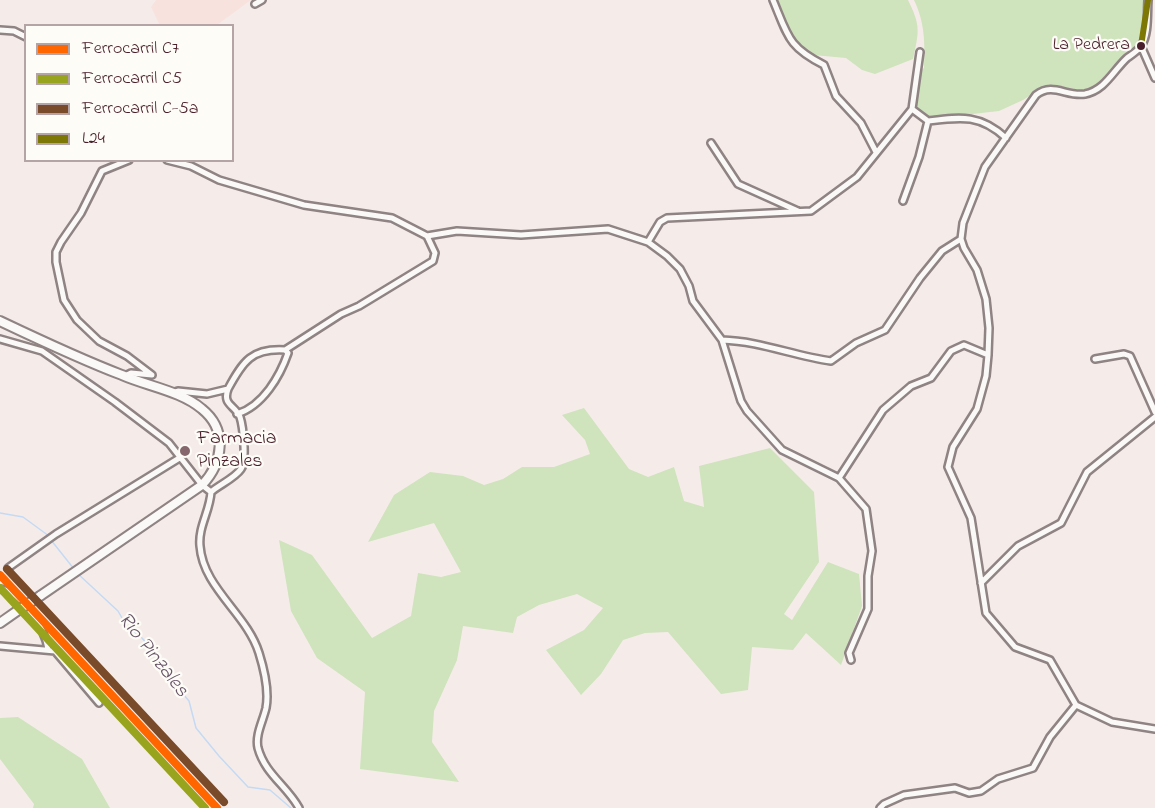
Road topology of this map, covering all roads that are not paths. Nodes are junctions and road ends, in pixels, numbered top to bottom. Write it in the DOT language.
graph roads {
  1 [pos="262,0"];
  2 [pos="774,0"];
  3 [pos="1148,0"];
  4 [pos="255,4"];
  5 [pos="0,30"];
  6 [pos="24,36"];
  7 [pos="1141,46"];
  8 [pos="920,52"];
  9 [pos="1155,78"];
  10 [pos="912,109"];
  11 [pos="928,121"];
  12 [pos="1006,138"];
  13 [pos="711,143"];
  14 [pos="876,152"];
  15 [pos="124,162"];
  16 [pos="175,162"];
  17 [pos="903,201"];
  18 [pos="800,212"];
  19 [pos="427,236"];
  20 [pos="961,239"];
  21 [pos="648,242"];
  22 [pos="0,321"];
  23 [pos="0,339"];
  24 [pos="722,340"];
  25 [pos="285,350"];
  26 [pos="988,355"];
  27 [pos="1095,359"];
  28 [pos="124,376"];
  29 [pos="228,389"];
  30 [pos="170,393"];
  31 [pos="1155,412"];
  32 [pos="237,414"];
  33 [pos="1155,417"];
  34 [pos="181,457"];
  35 [pos="839,478"];
  36 [pos="202,485"];
  37 [pos="211,492"];
  38 [pos="8,568"];
  39 [pos="981,583"];
  40 [pos="0,589"];
  41 [pos="0,623"];
  42 [pos="0,646"];
  43 [pos="48,649"];
  44 [pos="851,660"];
  45 [pos="99,703"];
  46 [pos="1076,705"];
  47 [pos="1155,729"];
  48 [pos="299,808"];
  49 [pos="880,808"];
  1 -- 4 [label="street"];
  2 -- 14 [label="street"];
  3 -- 7 [label="street"];
  5 -- 6 [label="street"];
  7 -- 9 [label="street"];
  7 -- 12 [label="street"];
  8 -- 10 [label="street"];
  10 -- 11 [label="street"];
  10 -- 14 [label="street"];
  11 -- 12 [label="street"];
  11 -- 17 [label="street"];
  12 -- 20 [label="street"];
  13 -- 18 [label="street"];
  14 -- 18 [label="street"];
  15 -- 28 [label="street"];
  16 -- 19 [label="street"];
  18 -- 21 [label="street"];
  19 -- 21 [label="street"];
  19 -- 25 [label="street"];
  20 -- 24 [label="street"];
  20 -- 26 [label="street"];
  21 -- 24 [label="street"];
  22 -- 28 [label="main road"];
  23 -- 34 [label="street"];
  24 -- 35 [label="street"];
  25 -- 29 [label="street"];
  25 -- 32 [label="street"];
  26 -- 35 [label="street"];
  26 -- 39 [label="street"];
  27 -- 31 [label="street"];
  28 -- 30 [label="main road"];
  29 -- 30 [label="street"];
  29 -- 32 [label="street"];
  30 -- 36 [label="main road"];
  32 -- 37 [label="street"];
  33 -- 39 [label="street"];
  34 -- 36 [label="street"];
  34 -- 38 [label="street"];
  35 -- 44 [label="street"];
  36 -- 37 [label="street"];
  36 -- 41 [label="main road, bridge"];
  37 -- 48 [label="street"];
  39 -- 46 [label="street"];
  40 -- 43 [label="street"];
  42 -- 43 [label="street"];
  43 -- 45 [label="street"];
  46 -- 47 [label="street"];
  46 -- 49 [label="street"];
}
